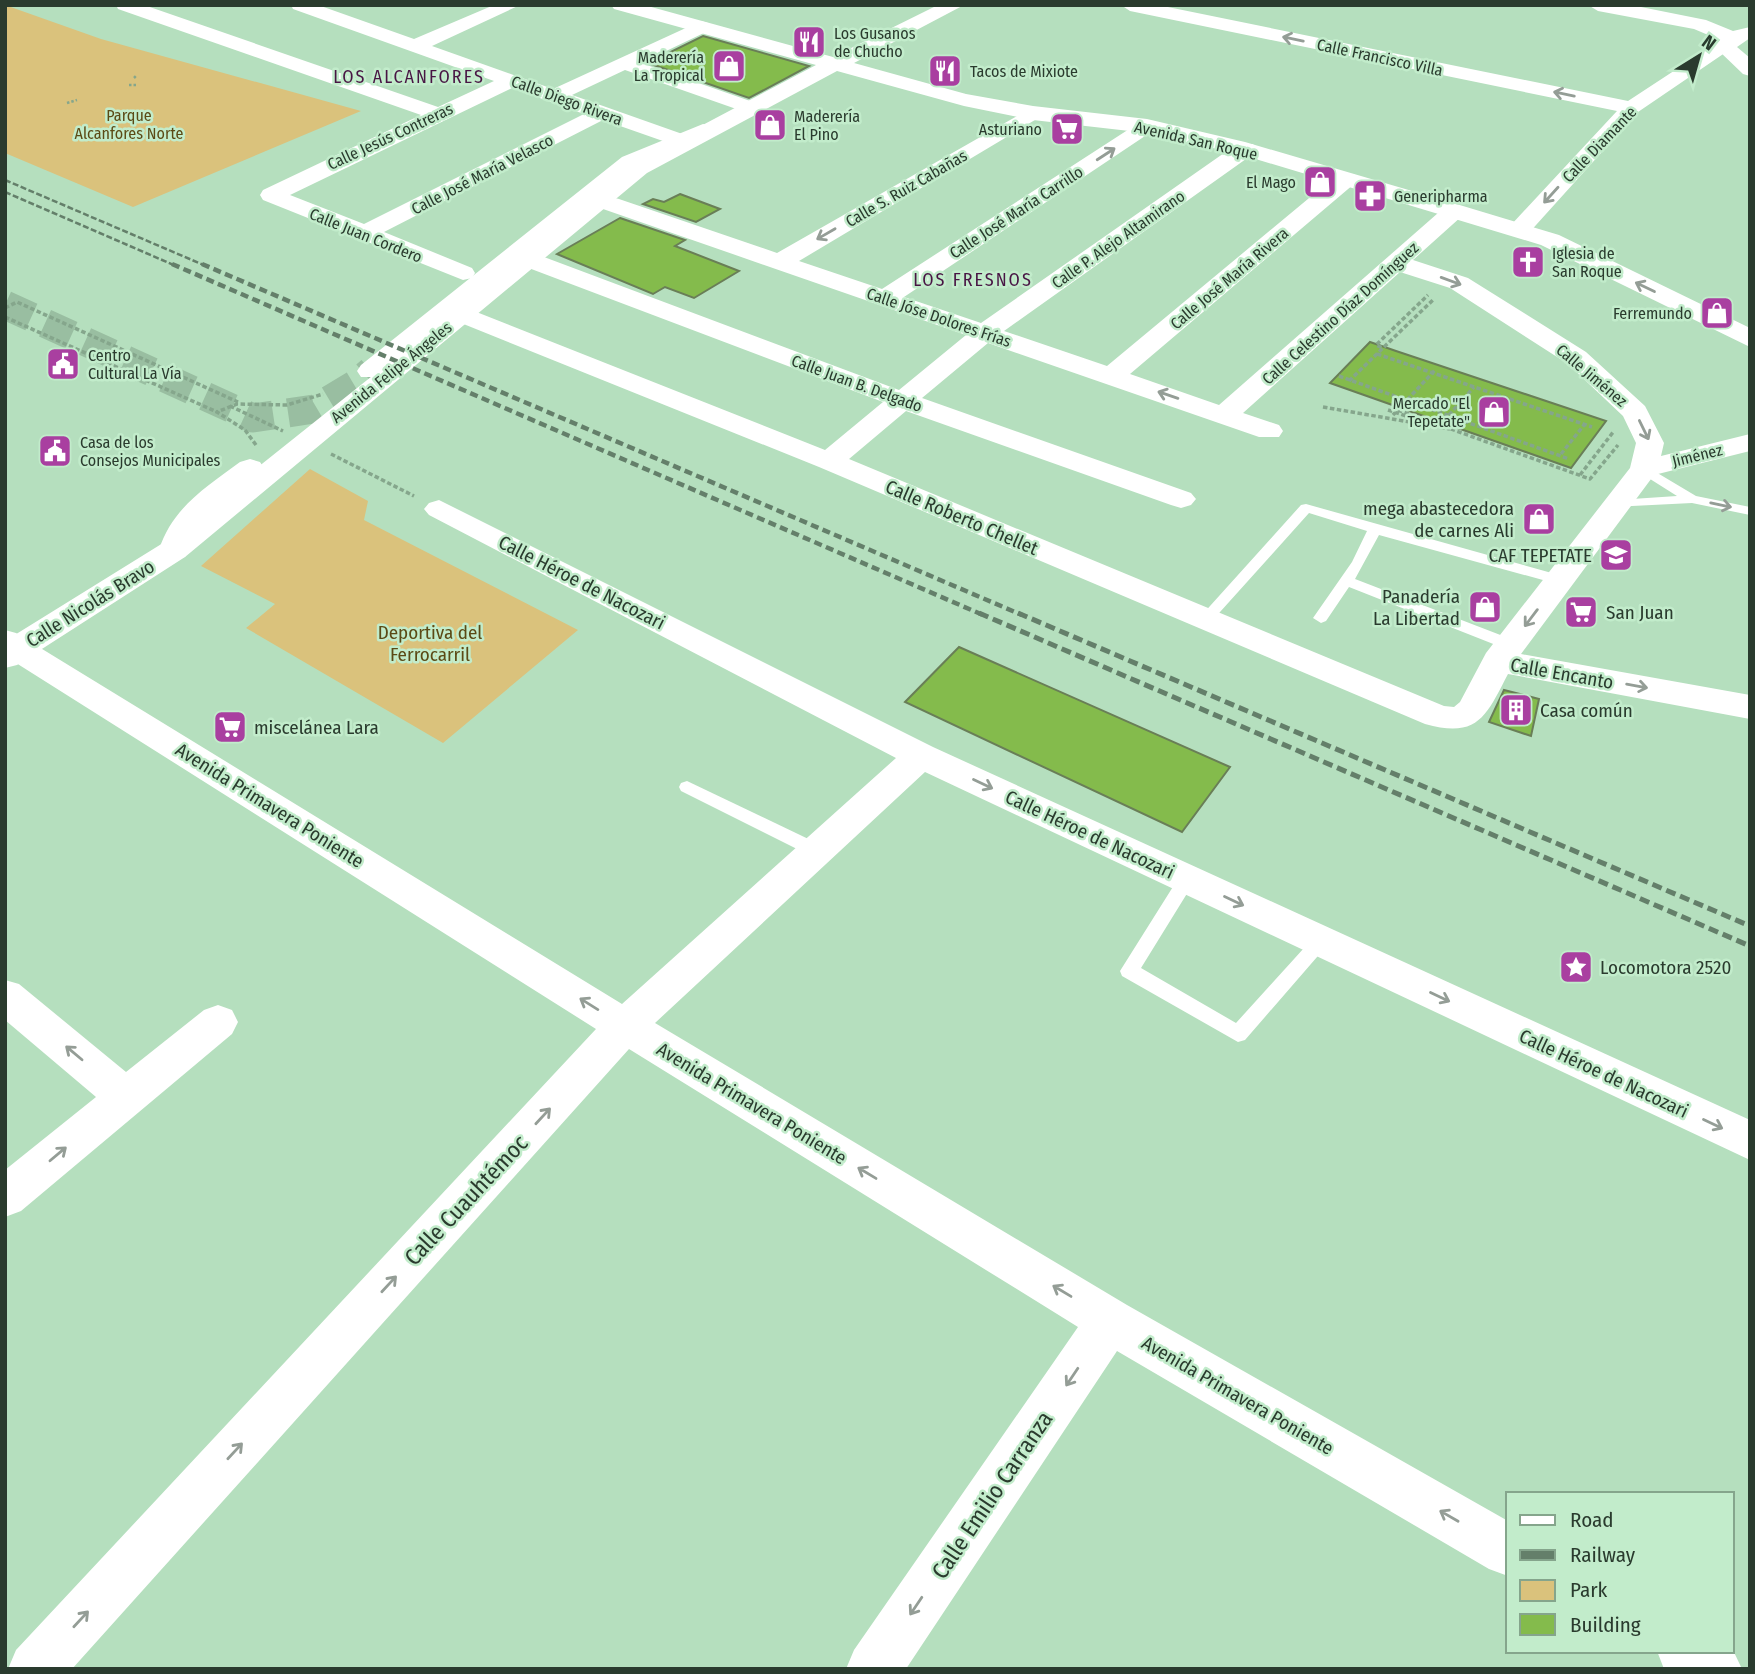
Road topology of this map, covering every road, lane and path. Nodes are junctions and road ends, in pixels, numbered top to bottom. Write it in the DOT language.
graph roads {
  1 [pos="299,5"];
  2 [pos="511,5"];
  3 [pos="621,5"];
  4 [pos="954,5"];
  5 [pos="1130,5"];
  6 [pos="1598,5"];
  7 [pos="132,6"];
  8 [pos="455,10"];
  9 [pos="479,18"];
  10 [pos="701,27"];
  11 [pos="1736,38"];
  12 [pos="414,46"];
  13 [pos="623,63"];
  14 [pos="834,65"];
  15 [pos="1750,70"];
  16 [pos="512,80"];
  17 [pos="129,85"];
  18 [pos="137,85"];
  19 [pos="554,96"];
  20 [pos="77,100"];
  21 [pos="67,103"];
  22 [pos="749,107"];
  23 [pos="1630,108"];
  24 [pos="601,113"];
  25 [pos="1033,113"];
  26 [pos="437,114"];
  27 [pos="1147,126"];
  28 [pos="703,131"];
  29 [pos="680,141"];
  30 [pos="1245,149"];
  31 [pos="1346,179"];
  32 [pos="271,195"];
  33 [pos="611,204"];
  34 [pos="1454,211"];
  35 [pos="1519,230"];
  36 [pos="363,234"];
  37 [pos="535,262"];
  38 [pos="779,262"];
  39 [pos="1397,263"];
  40 [pos="463,273"];
  41 [pos="1433,290"];
  42 [pos="1441,292"];
  43 [pos="885,298"];
  44 [pos="5,308"];
  45 [pos="5,317"];
  46 [pos="470,318"];
  47 [pos="984,333"];
  48 [pos="1750,339"];
  49 [pos="1384,347"];
  50 [pos="1376,353"];
  51 [pos="370,371"];
  52 [pos="1434,371"];
  53 [pos="1111,376"];
  54 [pos="1339,376"];
  55 [pos="1350,381"];
  56 [pos="1476,387"];
  57 [pos="328,391"];
  58 [pos="902,400"];
  59 [pos="1407,400"];
  60 [pos="238,402"];
  61 [pos="1323,407"];
  62 [pos="217,412"];
  63 [pos="1396,413"];
  64 [pos="1226,414"];
  65 [pos="1449,415"];
  66 [pos="1619,425"];
  67 [pos="1592,427"];
  68 [pos="1584,428"];
  69 [pos="1449,429"];
  70 [pos="1269,431"];
  71 [pos="1623,438"];
  72 [pos="1750,442"];
  73 [pos="1604,444"];
  74 [pos="1615,448"];
  75 [pos="1561,454"];
  76 [pos="1569,459"];
  77 [pos="829,461"];
  78 [pos="250,468"];
  79 [pos="1644,469"];
  80 [pos="1580,475"];
  81 [pos="1181,499"];
  82 [pos="1692,499"];
  83 [pos="1617,504"];
  84 [pos="439,509"];
  85 [pos="1750,511"];
  86 [pos="1375,529"];
  87 [pos="174,550"];
  88 [pos="1347,580"];
  89 [pos="1561,580"];
  90 [pos="1321,618"];
  91 [pos="1206,620"];
  92 [pos="10,648"];
  93 [pos="1504,653"];
  94 [pos="1750,707"];
  95 [pos="921,756"];
  96 [pos="687,787"];
  97 [pos="817,851"];
  98 [pos="1187,879"];
  99 [pos="1321,942"];
  100 [pos="5,996"];
  101 [pos="218,1022"];
  102 [pos="625,1026"];
  103 [pos="126,1097"];
  104 [pos="1750,1141"];
  105 [pos="5,1197"];
  106 [pos="1110,1321"];
  107 [pos="1506,1549"];
  108 [pos="1687,1653"];
  109 [pos="35,1669"];
  110 [pos="873,1669"];
  111 [pos="1715,1669"];
  1 -- 12 [label="street, Calle Diego Rivera"];
  2 -- 9 [label="street"];
  3 -- 10 [label="street, Avenida San Roque"];
  4 -- 14 [label="street, Avenida Felipe Ángeles"];
  23 -- 5 [label="street, Calle Francisco Villa, one-way"];
  6 -- 11 [label="street"];
  7 -- 26 [label="street"];
  8 -- 9 [label="street"];
  9 -- 12 [label="street"];
  10 -- 13 [label="street"];
  10 -- 14 [label="street, Avenida San Roque"];
  11 -- 15 [label="street"];
  11 -- 23 [label="street, Calle Diamante"];
  12 -- 16 [label="street, Calle Diego Rivera"];
  13 -- 19 [label="street"];
  13 -- 22 [label="street"];
  14 -- 22 [label="street, Avenida Felipe Ángeles"];
  14 -- 25 [label="street, Avenida San Roque"];
  16 -- 19 [label="street, Calle Diego Rivera"];
  16 -- 26 [label="street, Calle Jesús Contreras"];
  17 -- 18 [label="path"];
  19 -- 24 [label="street, Calle Diego Rivera"];
  20 -- 21 [label="path"];
  22 -- 28 [label="street, Avenida Felipe Ángeles"];
  23 -- 35 [label="street, Calle Diamante, one-way"];
  24 -- 29 [label="street, Calle Diego Rivera"];
  24 -- 36 [label="street, Calle José María Velasco"];
  25 -- 27 [label="street, Avenida San Roque"];
  25 -- 38 [label="street, Calle S. Ruiz Cabañas, one-way"];
  26 -- 32 [label="street, Calle Jesús Contreras"];
  27 -- 30 [label="street, Avenida San Roque"];
  43 -- 27 [label="street, Calle José María Carrillo, one-way"];
  28 -- 29 [label="street, Avenida Felipe Ángeles"];
  28 -- 87 [label="street, Avenida Felipe Ángeles"];
  29 -- 51 [label="street, Avenida Felipe Ángeles"];
  30 -- 31 [label="street, Avenida San Roque"];
  30 -- 47 [label="street, Calle P. Alejo Altamirano"];
  31 -- 34 [label="street, Avenida San Roque"];
  31 -- 53 [label="street, Calle José María Rivera"];
  32 -- 36 [label="street, Calle Juan Cordero"];
  33 -- 38 [label="street, Calle Jóse Dolores Frías"];
  34 -- 35 [label="street, Avenida San Roque"];
  34 -- 39 [label="street, Calle Celestino Díaz Domínguez"];
  48 -- 35 [label="street, Avenida San Roque, one-way"];
  36 -- 40 [label="street, Calle Juan Cordero"];
  37 -- 58 [label="street, Calle Juan B. Delgado"];
  38 -- 43 [label="street, Calle Jóse Dolores Frías"];
  39 -- 64 [label="street, Calle Celestino Díaz Domínguez"];
  39 -- 79 [label="street, Calle Jiménez, one-way"];
  41 -- 50 [label="path"];
  42 -- 49 [label="path"];
  43 -- 47 [label="street, Calle Jóse Dolores Frías"];
  44 -- 60 [label="path"];
  45 -- 62 [label="path"];
  46 -- 77 [label="street, Calle Roberto Chellet"];
  47 -- 53 [label="street, Calle Jóse Dolores Frías"];
  47 -- 58 [label="street, Calle P. Alejo Altamirano"];
  50 -- 52 [label="path"];
  50 -- 55 [label="path"];
  52 -- 56 [label="path"];
  52 -- 59 [label="path"];
  64 -- 53 [label="street, Calle Jóse Dolores Frías, one-way"];
  54 -- 55 [label="path"];
  55 -- 59 [label="path"];
  56 -- 65 [label="path"];
  56 -- 68 [label="path"];
  57 -- 60 [label="path"];
  58 -- 77 [label="street, Calle P. Alejo Altamirano"];
  58 -- 81 [label="street, Calle Juan B. Delgado"];
  59 -- 63 [label="path"];
  59 -- 65 [label="path"];
  60 -- 62 [label="path"];
  61 -- 69 [label="path"];
  62 -- 78 [label="path"];
  63 -- 69 [label="path"];
  63 -- 69 [label="path"];
  64 -- 70 [label="street, Calle Jóse Dolores Frías"];
  65 -- 75 [label="path"];
  66 -- 73 [label="path"];
  67 -- 68 [label="path"];
  68 -- 75 [label="path"];
  69 -- 80 [label="path"];
  71 -- 74 [label="path"];
  72 -- 79 [label="street, Jiménez"];
  73 -- 74 [label="path"];
  73 -- 80 [label="path"];
  74 -- 80 [label="path"];
  75 -- 76 [label="path"];
  77 -- 91 [label="street, Calle Roberto Chellet"];
  78 -- 87 [label="street"];
  79 -- 82 [label="lane"];
  79 -- 83 [label="street"];
  82 -- 83 [label="lane"];
  82 -- 85 [label="lane, one-way"];
  83 -- 89 [label="street"];
  84 -- 95 [label="street, Calle Héroe de Nacozari"];
  86 -- 88 [label="lane"];
  86 -- 89 [label="lane"];
  86 -- 91 [label="lane"];
  87 -- 92 [label="street, Calle Nicolás Bravo"];
  88 -- 90 [label="lane"];
  88 -- 93 [label="lane"];
  89 -- 93 [label="street, one-way"];
  91 -- 93 [label="street, Calle Roberto Chellet"];
  102 -- 92 [label="street, Avenida Primavera Poniente, one-way"];
  93 -- 94 [label="street, Calle Encanto, one-way"];
  95 -- 97 [label="street, Calle Cuauhtémoc"];
  95 -- 98 [label="street, Calle Héroe de Nacozari, one-way"];
  96 -- 97 [label="lane"];
  97 -- 102 [label="street, Calle Cuauhtémoc"];
  98 -- 99 [label="street, Calle Héroe de Nacozari, one-way"];
  98 -- 99 [label="lane"];
  99 -- 104 [label="street, Calle Héroe de Nacozari, one-way"];
  103 -- 100 [label="street, one-way"];
  101 -- 103 [label="street"];
  106 -- 102 [label="street, Avenida Primavera Poniente, one-way"];
  109 -- 102 [label="street, Calle Cuauhtémoc, one-way"];
  105 -- 103 [label="street, one-way"];
  107 -- 106 [label="street, Avenida Primavera Poniente, one-way"];
  106 -- 110 [label="street, Calle Emilio Carranza, one-way"];
  108 -- 111 [label="street"];
}
